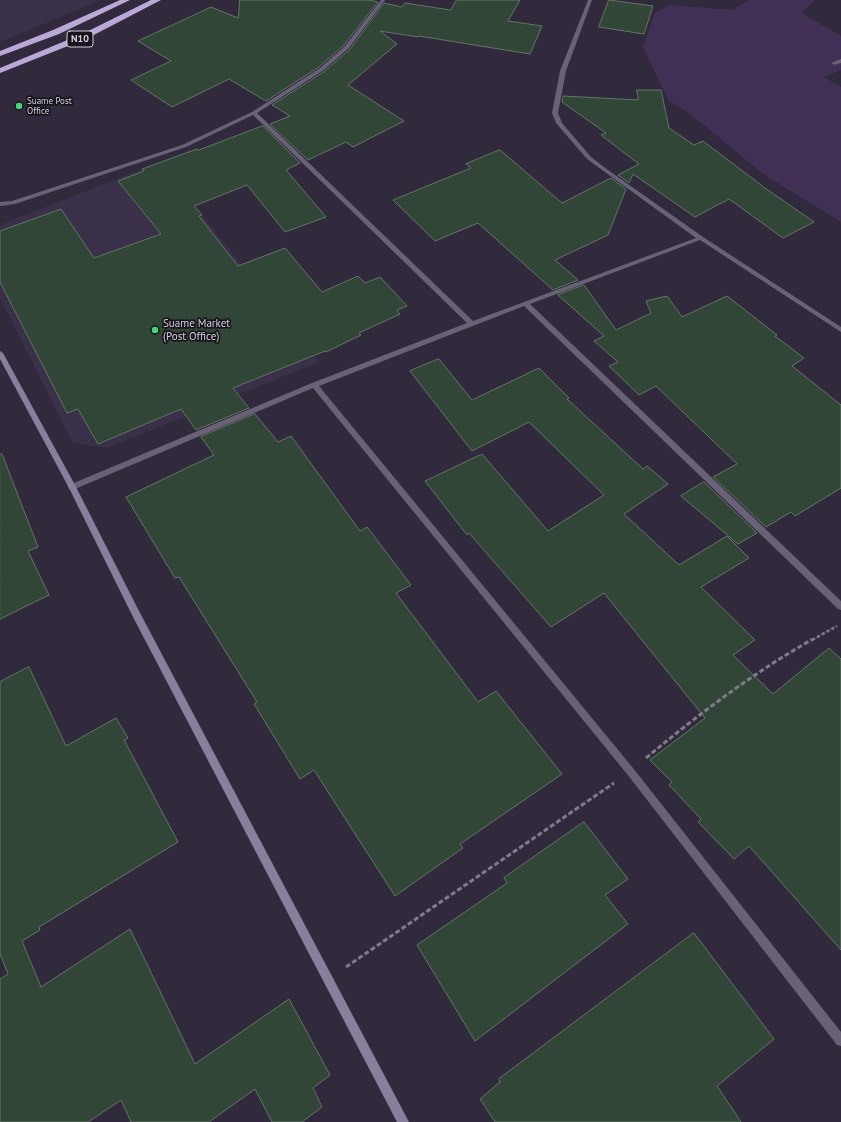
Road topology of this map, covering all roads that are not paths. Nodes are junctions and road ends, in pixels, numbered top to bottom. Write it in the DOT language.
graph roads {
  1 [pos="126,0"];
  2 [pos="157,0"];
  3 [pos="383,0"];
  4 [pos="590,0"];
  5 [pos="0,54"];
  6 [pos="841,61"];
  7 [pos="834,63"];
  8 [pos="0,71"];
  9 [pos="254,113"];
  10 [pos="0,204"];
  11 [pos="701,238"];
  12 [pos="525,303"];
  13 [pos="472,324"];
  14 [pos="841,330"];
  15 [pos="0,354"];
  16 [pos="314,385"];
  17 [pos="72,487"];
  18 [pos="841,606"];
  19 [pos="841,1041"];
  20 [pos="403,1122"];
  1 -- 5 [label="highway, N10"];
  2 -- 8 [label="highway, N10"];
  3 -- 9 [label="street"];
  4 -- 11 [label="street"];
  6 -- 7 [label="street"];
  9 -- 10 [label="street"];
  9 -- 13 [label="street"];
  11 -- 12 [label="street"];
  11 -- 14 [label="street"];
  12 -- 13 [label="street"];
  12 -- 18 [label="street"];
  13 -- 16 [label="street"];
  15 -- 17 [label="street"];
  16 -- 17 [label="street"];
  16 -- 19 [label="street"];
  17 -- 20 [label="street"];
}
